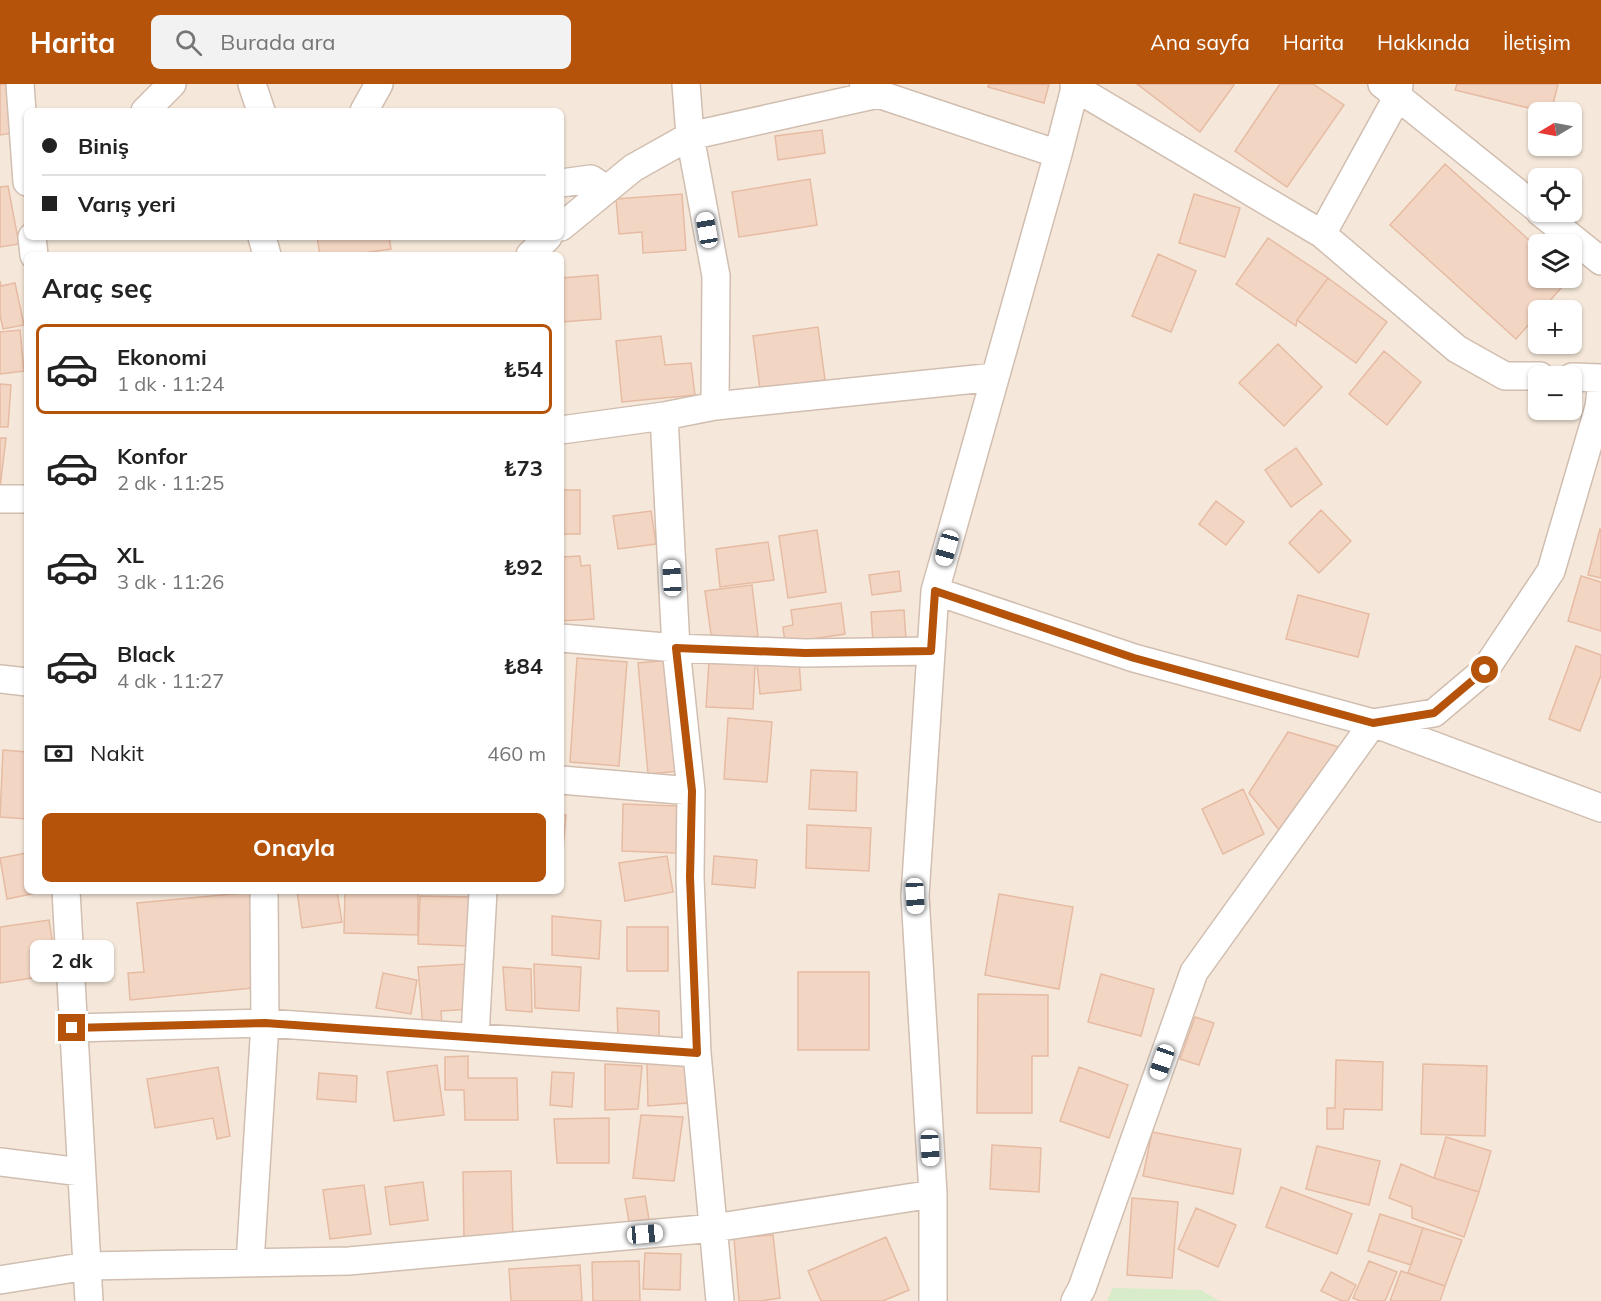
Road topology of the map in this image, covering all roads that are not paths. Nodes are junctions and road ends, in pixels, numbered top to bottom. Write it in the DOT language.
graph roads {
  1 [pos="20,84"];
  2 [pos="172,84"];
  3 [pos="252,84"];
  4 [pos="379,84"];
  5 [pos="686,84"];
  6 [pos="848,84"];
  7 [pos="1075,86"];
  8 [pos="1393,88"];
  9 [pos="878,94"];
  10 [pos="148,108"];
  11 [pos="260,108"];
  12 [pos="366,108"];
  13 [pos="24,135"];
  14 [pos="690,136"];
  15 [pos="1058,154"];
  16 [pos="564,183"];
  17 [pos="606,189"];
  18 [pos="1528,201"];
  19 [pos="1553,222"];
  20 [pos="564,224"];
  21 [pos="1322,234"];
  22 [pos="545,240"];
  23 [pos="533,252"];
  24 [pos="1601,261"];
  25 [pos="1528,376"];
  26 [pos="995,377"];
  27 [pos="1582,377"];
  28 [pos="1601,378"];
  29 [pos="1600,402"];
  30 [pos="715,406"];
  31 [pos="664,417"];
  32 [pos="564,430"];
  33 [pos="0,499"];
  34 [pos="24,499"];
  35 [pos="935,591"];
  36 [pos="564,638"];
  37 [pos="676,648"];
  38 [pos="931,651"];
  39 [pos="0,679"];
  40 [pos="24,682"];
  41 [pos="1373,723"];
  42 [pos="564,780"];
  43 [pos="692,791"];
  44 [pos="1601,808"];
  45 [pos="66,894"];
  46 [pos="264,894"];
  47 [pos="483,894"];
  48 [pos="265,1023"];
  49 [pos="72,1028"];
  50 [pos="475,1036"];
  51 [pos="697,1053"];
  52 [pos="0,1162"];
  53 [pos="81,1172"];
  54 [pos="933,1194"];
  55 [pos="714,1228"];
  56 [pos="250,1263"];
  57 [pos="87,1266"];
  58 [pos="0,1280"];
  59 [pos="89,1301"];
  60 [pos="720,1301"];
  61 [pos="933,1301"];
  62 [pos="1075,1301"];
  1 -- 13 [label="street"];
  2 -- 10 [label="street"];
  3 -- 11 [label="street"];
  4 -- 12 [label="street"];
  5 -- 14 [label="street"];
  6 -- 9 [label="street"];
  7 -- 15 [label="street"];
  7 -- 21 [label="street"];
  8 -- 18 [label="street"];
  8 -- 21 [label="street"];
  9 -- 14 [label="street"];
  9 -- 15 [label="street"];
  14 -- 17 [label="street"];
  14 -- 30 [label="street"];
  15 -- 26 [label="street"];
  16 -- 17 [label="street"];
  17 -- 20 [label="street"];
  19 -- 24 [label="street"];
  21 -- 25 [label="street"];
  22 -- 23 [label="street"];
  26 -- 30 [label="street"];
  26 -- 35 [label="street"];
  27 -- 28 [label="street"];
  29 -- 41 [label="street"];
  30 -- 31 [label="street"];
  31 -- 32 [label="street"];
  31 -- 37 [label="street"];
  33 -- 34 [label="street"];
  35 -- 38 [label="street"];
  35 -- 41 [label="street"];
  36 -- 37 [label="street"];
  37 -- 38 [label="street"];
  37 -- 43 [label="street"];
  38 -- 54 [label="street"];
  39 -- 40 [label="street"];
  41 -- 44 [label="street"];
  41 -- 62 [label="street"];
  42 -- 43 [label="street"];
  43 -- 51 [label="street"];
  45 -- 49 [label="street"];
  46 -- 48 [label="street"];
  47 -- 50 [label="street"];
  48 -- 49 [label="street"];
  48 -- 50 [label="street"];
  48 -- 56 [label="street"];
  49 -- 53 [label="street"];
  50 -- 51 [label="street"];
  51 -- 55 [label="street"];
  52 -- 53 [label="street"];
  53 -- 57 [label="street"];
  54 -- 55 [label="street"];
  54 -- 61 [label="street"];
  55 -- 56 [label="street"];
  55 -- 60 [label="street"];
  56 -- 57 [label="street"];
  57 -- 58 [label="street"];
  57 -- 59 [label="street"];
}
